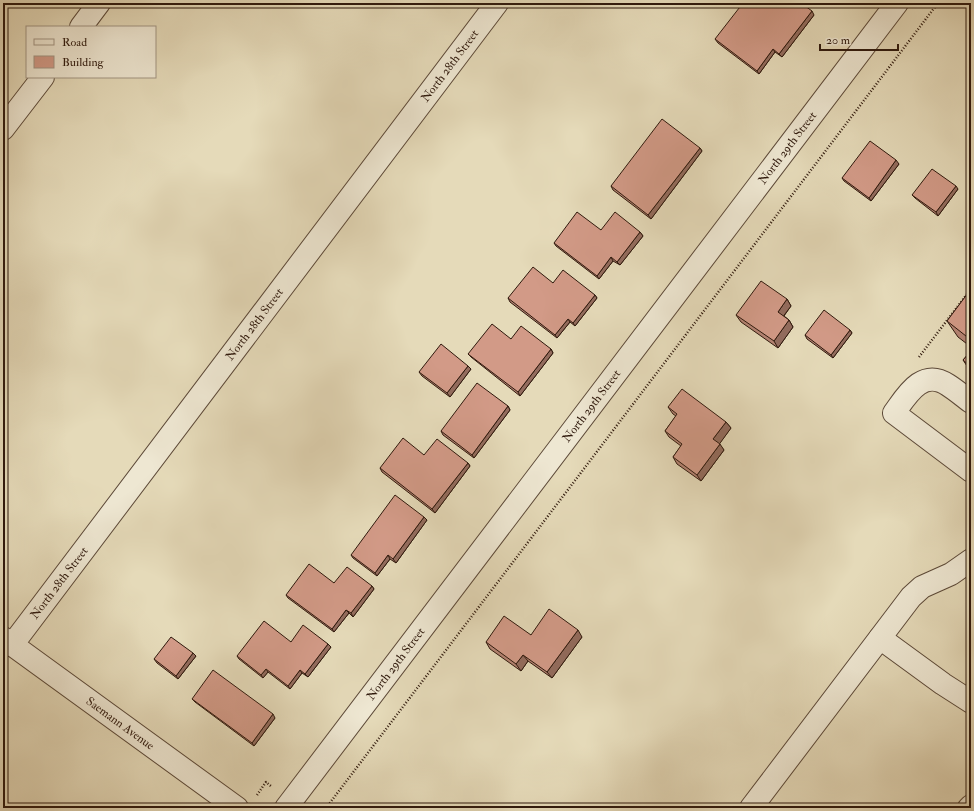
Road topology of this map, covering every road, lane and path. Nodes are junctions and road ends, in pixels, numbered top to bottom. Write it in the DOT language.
graph roads {
  1 [pos="99,3"];
  2 [pos="497,3"];
  3 [pos="897,3"];
  4 [pos="938,3"];
  5 [pos="82,26"];
  6 [pos="42,78"];
  7 [pos="3,129"];
  8 [pos="971,289"];
  9 [pos="918,358"];
  10 [pos="971,402"];
  11 [pos="971,471"];
  12 [pos="971,560"];
  13 [pos="880,638"];
  14 [pos="7,642"];
  15 [pos="971,702"];
  16 [pos="237,808"];
  17 [pos="286,808"];
  18 [pos="326,808"];
  19 [pos="751,808"];
  1 -- 5 [label="street"];
  2 -- 14 [label="street, North 28th Street"];
  3 -- 17 [label="street, North 29th Street"];
  4 -- 18 [label="path"];
  6 -- 7 [label="street"];
  8 -- 9 [label="path"];
  10 -- 11 [label="street"];
  12 -- 13 [label="street"];
  13 -- 15 [label="street"];
  13 -- 19 [label="street"];
  14 -- 16 [label="street, Saemann Avenue"];
}
